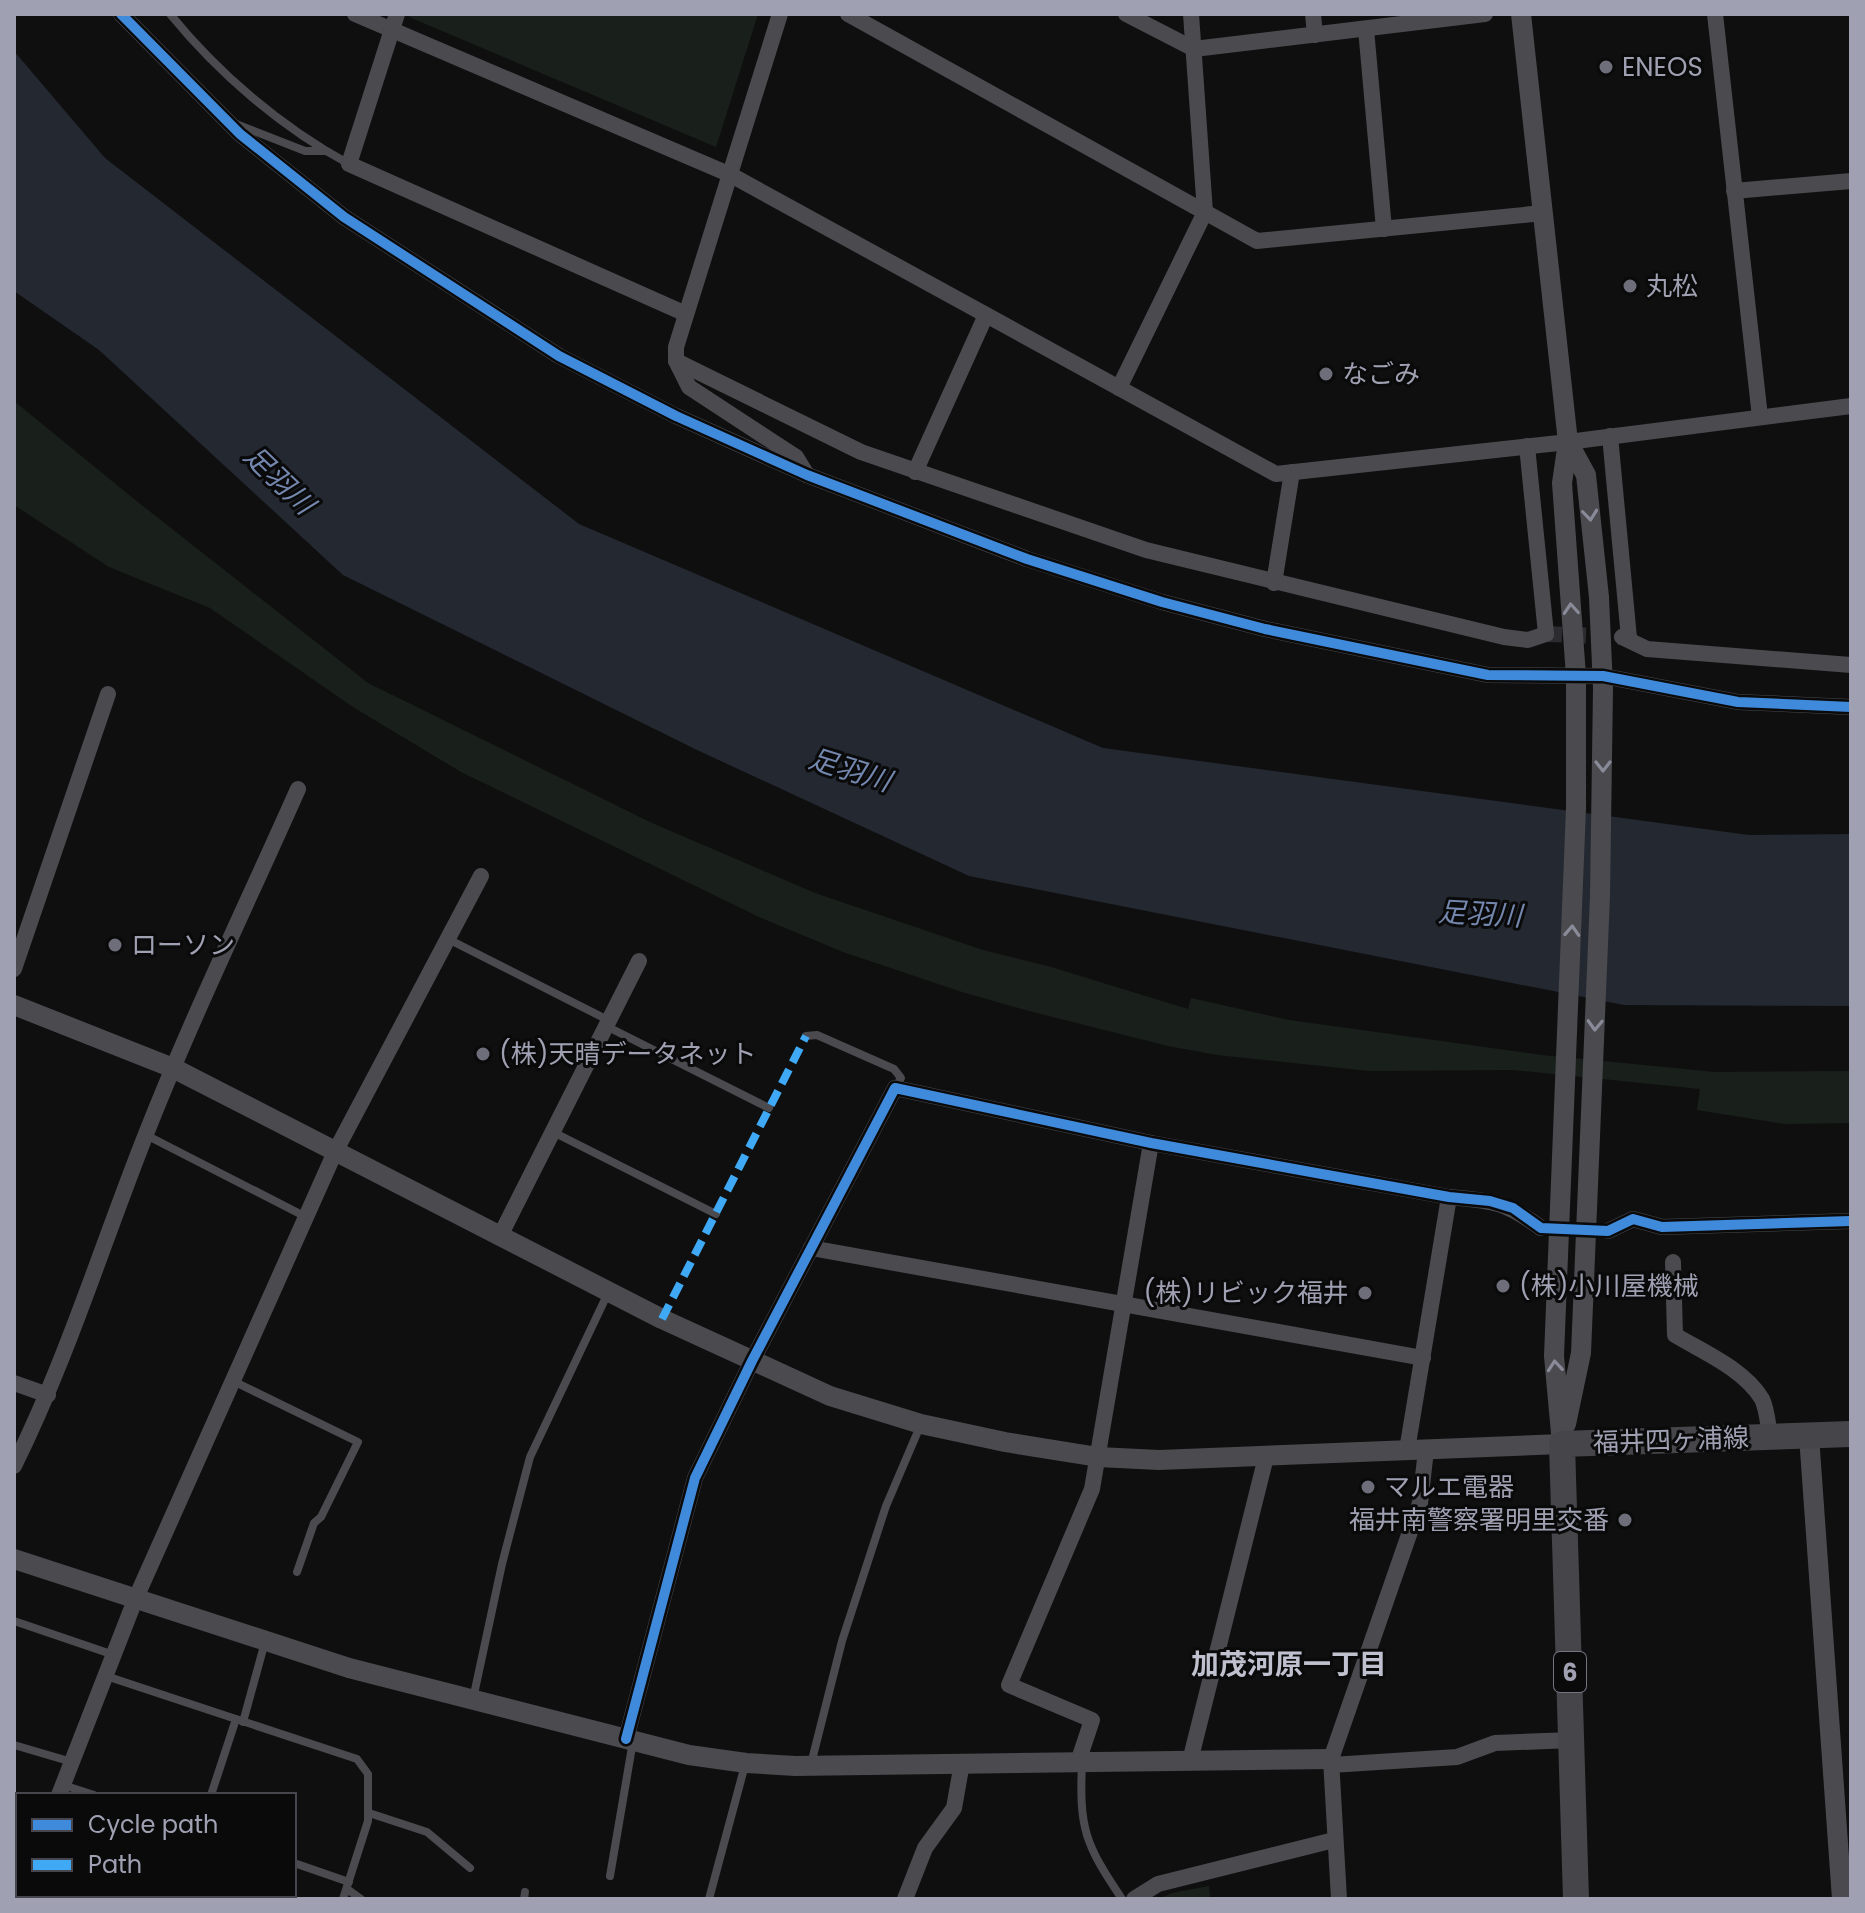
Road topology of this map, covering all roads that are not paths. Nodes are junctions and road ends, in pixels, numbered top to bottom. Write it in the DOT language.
graph roads {
  1 [pos="121,14"];
  2 [pos="170,14"];
  3 [pos="355,14"];
  4 [pos="780,14"];
  5 [pos="848,14"];
  6 [pos="1126,14"];
  7 [pos="1191,14"];
  8 [pos="1313,14"];
  9 [pos="1485,14"];
  10 [pos="1521,14"];
  11 [pos="1715,14"];
  12 [pos="395,22"];
  13 [pos="1366,29"];
  14 [pos="1315,35"];
  15 [pos="1194,49"];
  16 [pos="227,121"];
  17 [pos="325,151"];
  18 [pos="349,164"];
  19 [pos="731,175"];
  20 [pos="1851,181"];
  21 [pos="1734,191"];
  22 [pos="1205,212"];
  23 [pos="1543,213"];
  24 [pos="1384,229"];
  25 [pos="686,314"];
  26 [pos="986,315"];
  27 [pos="676,361"];
  28 [pos="1119,388"];
  29 [pos="1851,406"];
  30 [pos="1760,417"];
  31 [pos="1610,436"];
  32 [pos="1568,442"];
  33 [pos="1527,446"];
  34 [pos="915,472"];
  35 [pos="1292,472"];
  36 [pos="807,475"];
  37 [pos="1274,583"];
  38 [pos="1851,665"];
  39 [pos="1576,682"];
  40 [pos="1603,682"];
  41 [pos="108,694"];
  42 [pos="1851,707"];
  43 [pos="298,789"];
  44 [pos="481,876"];
  45 [pos="448,939"];
  46 [pos="639,961"];
  47 [pos="14,969"];
  48 [pos="14,1005"];
  49 [pos="607,1023"];
  50 [pos="806,1036"];
  51 [pos="173,1068"];
  52 [pos="895,1088"];
  53 [pos="769,1108"];
  54 [pos="553,1131"];
  55 [pos="146,1135"];
  56 [pos="1151,1143"];
  57 [pos="335,1152"];
  58 [pos="1449,1197"];
  59 [pos="716,1214"];
  60 [pos="306,1217"];
  61 [pos="1851,1221"];
  62 [pos="1541,1228"];
  63 [pos="1608,1231"];
  64 [pos="500,1236"];
  65 [pos="811,1248"];
  66 [pos="1673,1262"];
  67 [pos="608,1292"];
  68 [pos="1124,1304"];
  69 [pos="1423,1358"];
  70 [pos="752,1361"];
  71 [pos="233,1381"];
  72 [pos="14,1383"];
  73 [pos="48,1395"];
  74 [pos="921,1424"];
  75 [pos="1851,1434"];
  76 [pos="1770,1436"];
  77 [pos="1809,1436"];
  78 [pos="1562,1444"];
  79 [pos="1417,1450"];
  80 [pos="1098,1457"];
  81 [pos="1266,1457"];
  82 [pos="14,1466"];
  83 [pos="14,1559"];
  84 [pos="297,1572"];
  85 [pos="135,1600"];
  86 [pos="14,1621"];
  87 [pos="265,1641"];
  88 [pos="114,1655"];
  89 [pos="105,1676"];
  90 [pos="472,1700"];
  91 [pos="240,1720"];
  92 [pos="630,1740"];
  93 [pos="1572,1740"];
  94 [pos="14,1745"];
  95 [pos="1190,1761"];
  96 [pos="72,1762"];
  97 [pos="1080,1762"];
  98 [pos="1331,1762"];
  99 [pos="746,1763"];
  100 [pos="962,1763"];
  101 [pos="811,1765"];
  102 [pos="61,1790"];
  103 [pos="81,1793"];
  104 [pos="212,1793"];
  105 [pos="369,1813"];
  106 [pos="1334,1840"];
  107 [pos="296,1864"];
  108 [pos="470,1868"];
  109 [pos="610,1876"];
  110 [pos="346,1890"];
  111 [pos="361,1899"];
  112 [pos="709,1899"];
  113 [pos="905,1899"];
  114 [pos="1122,1899"];
  115 [pos="1134,1899"];
  116 [pos="1339,1899"];
  117 [pos="1576,1899"];
  118 [pos="1842,1899"];
  1 -- 16 [label="street"];
  2 -- 17 [label="lane"];
  3 -- 12 [label="street"];
  4 -- 19 [label="street"];
  5 -- 22 [label="street"];
  6 -- 15 [label="street"];
  7 -- 15 [label="street"];
  8 -- 14 [label="street"];
  9 -- 13 [label="street"];
  10 -- 23 [label="street"];
  11 -- 21 [label="street"];
  12 -- 18 [label="street"];
  12 -- 19 [label="street"];
  13 -- 14 [label="street"];
  13 -- 24 [label="street"];
  14 -- 15 [label="street"];
  15 -- 22 [label="street"];
  16 -- 17 [label="lane"];
  16 -- 36 [label="street"];
  17 -- 18 [label="lane"];
  18 -- 25 [label="street"];
  19 -- 25 [label="street"];
  19 -- 26 [label="street"];
  20 -- 21 [label="street"];
  21 -- 30 [label="street"];
  22 -- 24 [label="street"];
  22 -- 28 [label="street"];
  23 -- 24 [label="street"];
  23 -- 32 [label="street"];
  25 -- 27 [label="street"];
  26 -- 28 [label="street"];
  26 -- 34 [label="street"];
  27 -- 34 [label="street"];
  27 -- 36 [label="street"];
  28 -- 35 [label="street"];
  29 -- 30 [label="street"];
  30 -- 31 [label="street"];
  31 -- 32 [label="street"];
  31 -- 38 [label="street"];
  32 -- 33 [label="street"];
  39 -- 32 [label="street, one-way"];
  32 -- 40 [label="street, one-way"];
  33 -- 35 [label="street"];
  33 -- 37 [label="street"];
  34 -- 37 [label="street"];
  35 -- 37 [label="street"];
  36 -- 39 [label="street"];
  39 -- 40 [label="street"];
  78 -- 39 [label="street, one-way"];
  40 -- 42 [label="street"];
  40 -- 78 [label="street, one-way"];
  41 -- 47 [label="street"];
  43 -- 51 [label="street"];
  44 -- 45 [label="street"];
  45 -- 49 [label="lane"];
  45 -- 57 [label="street"];
  46 -- 49 [label="street"];
  48 -- 51 [label="street"];
  49 -- 53 [label="lane"];
  49 -- 54 [label="street"];
  50 -- 52 [label="lane"];
  51 -- 55 [label="street"];
  51 -- 57 [label="street"];
  52 -- 56 [label="street"];
  52 -- 65 [label="street"];
  54 -- 59 [label="lane"];
  54 -- 64 [label="street"];
  55 -- 60 [label="lane"];
  55 -- 73 [label="street"];
  56 -- 58 [label="street"];
  56 -- 68 [label="street"];
  57 -- 60 [label="street"];
  57 -- 64 [label="street"];
  58 -- 62 [label="street"];
  58 -- 69 [label="street"];
  60 -- 71 [label="street"];
  61 -- 63 [label="street"];
  64 -- 67 [label="street"];
  65 -- 68 [label="street"];
  65 -- 70 [label="street"];
  66 -- 76 [label="street"];
  67 -- 70 [label="street"];
  67 -- 90 [label="lane"];
  68 -- 69 [label="street"];
  68 -- 80 [label="street"];
  69 -- 79 [label="street"];
  70 -- 74 [label="street"];
  70 -- 92 [label="street"];
  71 -- 84 [label="lane"];
  71 -- 85 [label="street"];
  72 -- 73 [label="street"];
  73 -- 82 [label="street"];
  74 -- 80 [label="street"];
  74 -- 101 [label="lane"];
  75 -- 77 [label="main road, 福井四ヶ浦線"];
  76 -- 77 [label="main road, 福井四ヶ浦線"];
  76 -- 78 [label="main road, 福井四ヶ浦線"];
  77 -- 118 [label="street"];
  78 -- 79 [label="street"];
  78 -- 93 [label="main road, 福井四ヶ浦線 / 6"];
  79 -- 81 [label="street"];
  79 -- 98 [label="street"];
  80 -- 81 [label="street"];
  80 -- 97 [label="street"];
  81 -- 95 [label="street"];
  83 -- 85 [label="street"];
  85 -- 87 [label="street"];
  85 -- 88 [label="street"];
  86 -- 88 [label="lane"];
  87 -- 90 [label="street"];
  87 -- 91 [label="lane"];
  88 -- 89 [label="street"];
  89 -- 91 [label="lane"];
  89 -- 96 [label="street"];
  90 -- 92 [label="street"];
  91 -- 104 [label="lane"];
  91 -- 105 [label="lane"];
  92 -- 99 [label="street"];
  92 -- 109 [label="lane"];
  93 -- 98 [label="street"];
  93 -- 117 [label="main road, 福井四ヶ浦線 / 6"];
  94 -- 96 [label="lane"];
  95 -- 97 [label="street"];
  95 -- 98 [label="street"];
  96 -- 102 [label="street"];
  97 -- 100 [label="street"];
  97 -- 114 [label="lane"];
  98 -- 106 [label="street"];
  99 -- 101 [label="street"];
  99 -- 112 [label="lane"];
  100 -- 101 [label="street"];
  100 -- 113 [label="street"];
  102 -- 103 [label="lane"];
  105 -- 108 [label="lane"];
  105 -- 110 [label="lane"];
  106 -- 115 [label="street"];
  106 -- 116 [label="street"];
  107 -- 110 [label="lane"];
  110 -- 111 [label="lane"];
}
